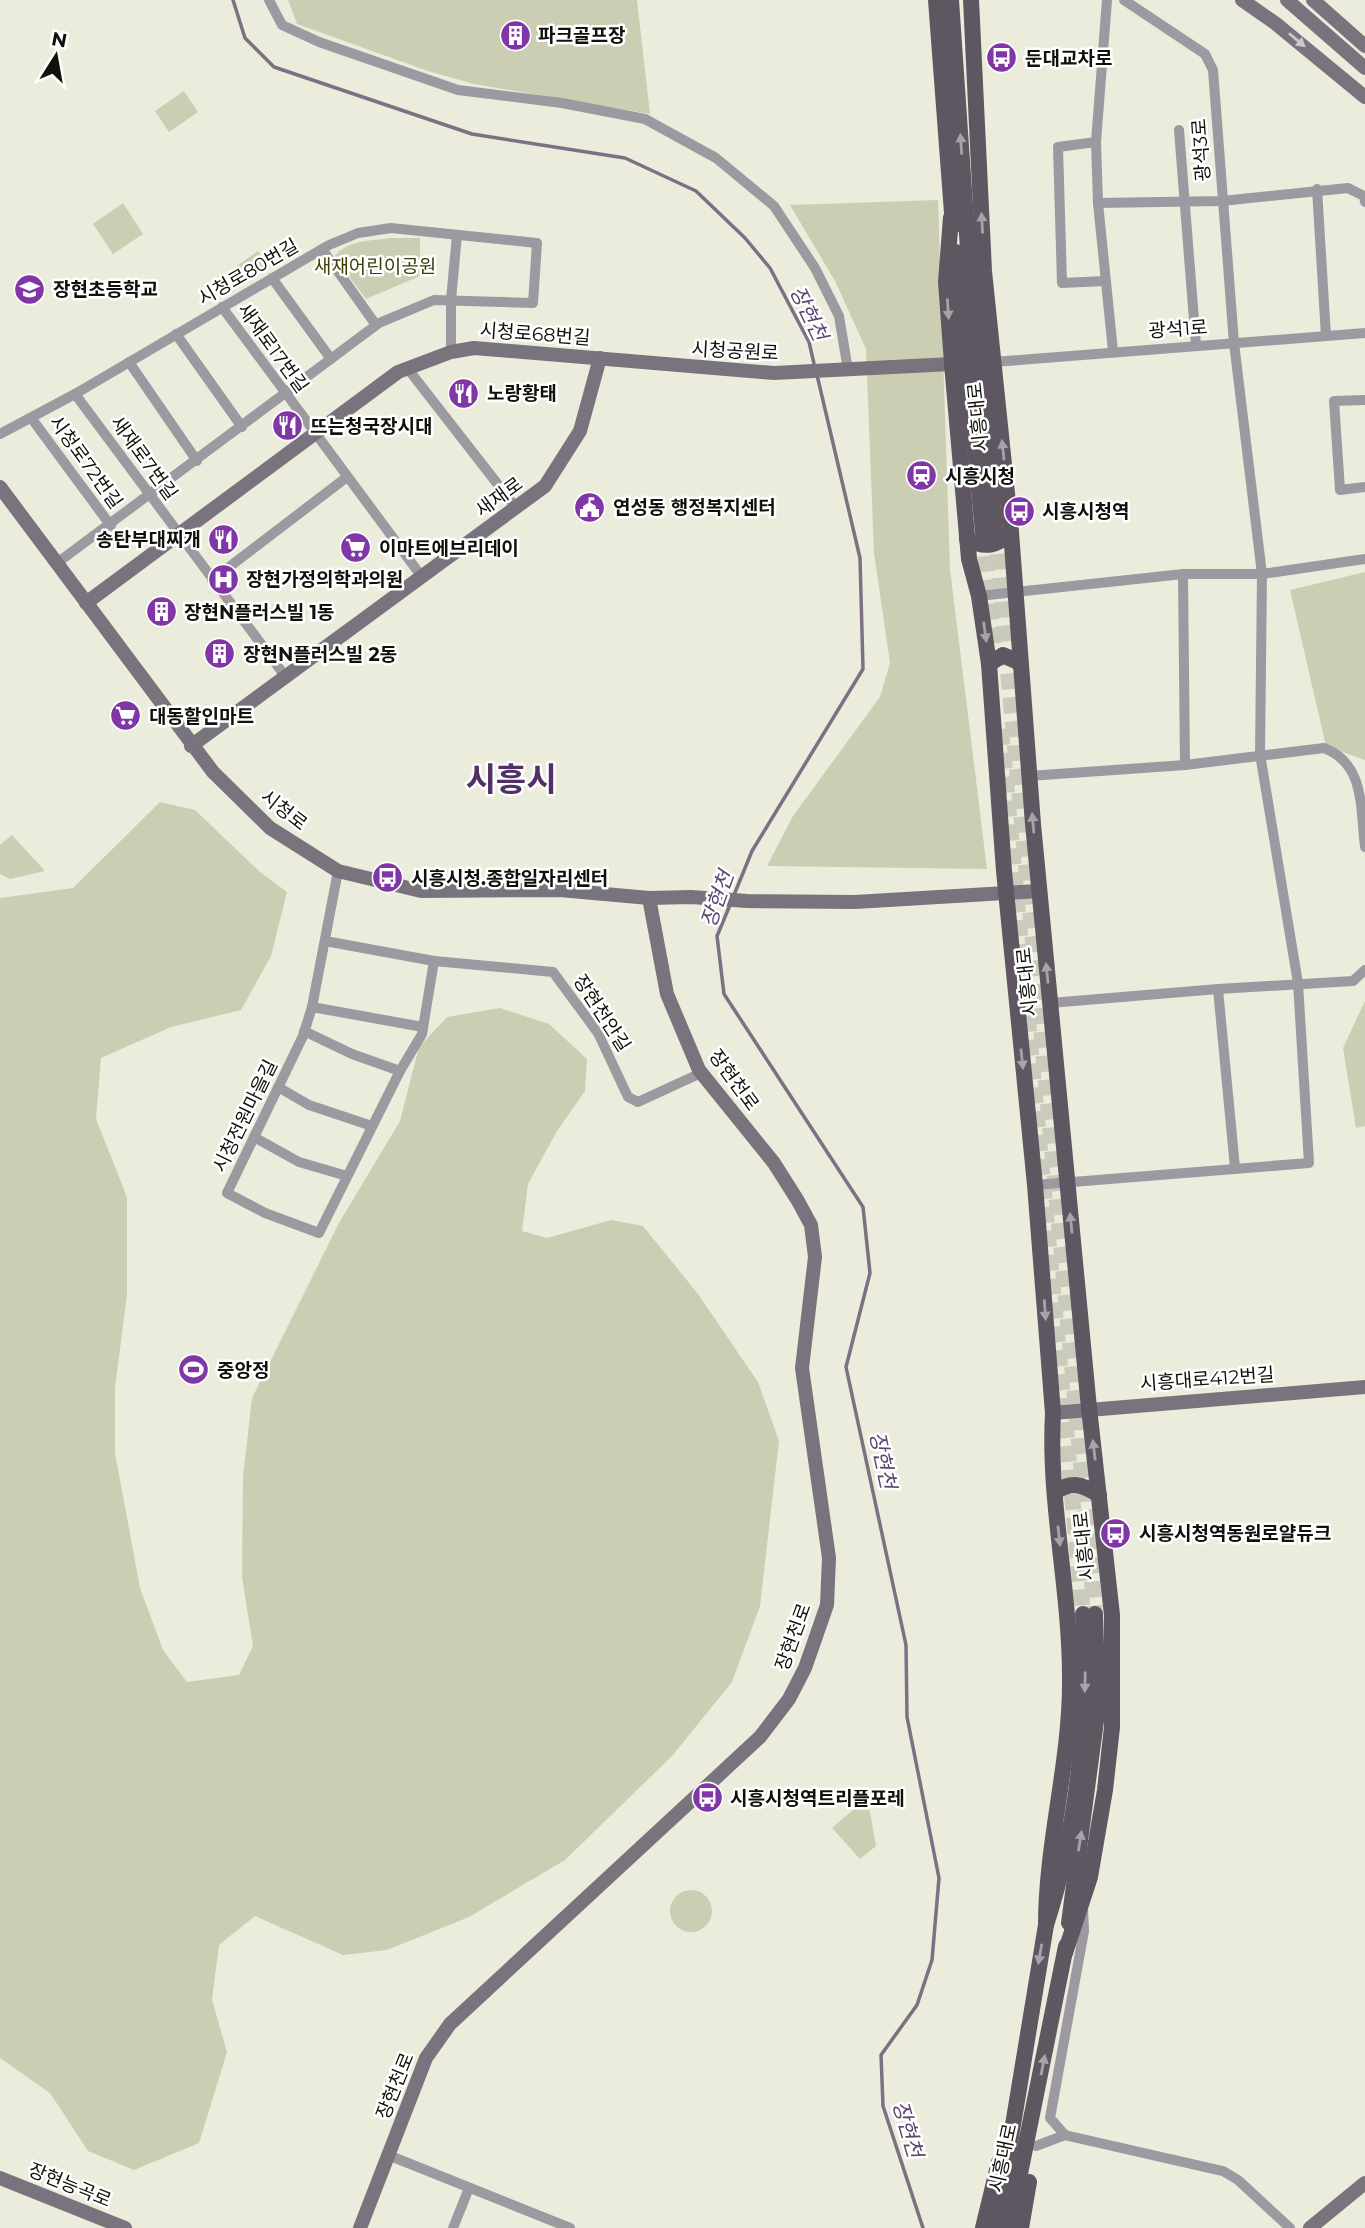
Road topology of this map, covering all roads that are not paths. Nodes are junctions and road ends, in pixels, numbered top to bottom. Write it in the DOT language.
graph roads {
  1 [pos="269,0"];
  2 [pos="936,0"];
  3 [pos="951,0"];
  4 [pos="971,0"];
  5 [pos="1107,0"];
  6 [pos="1124,0"];
  7 [pos="1242,0"];
  8 [pos="1287,0"];
  9 [pos="1313,0"];
  10 [pos="1365,46"];
  11 [pos="1365,68"];
  12 [pos="1365,97"];
  13 [pos="1179,130"];
  14 [pos="1096,142"];
  15 [pos="1317,189"];
  16 [pos="1186,200"];
  17 [pos="1222,201"];
  18 [pos="1365,202"];
  19 [pos="1098,203"];
  20 [pos="951,217"];
  21 [pos="457,235"];
  22 [pos="321,249"];
  23 [pos="272,278"];
  24 [pos="1105,281"];
  25 [pos="451,300"];
  26 [pos="533,303"];
  27 [pos="222,307"];
  28 [pos="376,325"];
  29 [pos="1365,333"];
  30 [pos="176,334"];
  31 [pos="1326,336"];
  32 [pos="1234,343"];
  33 [pos="1196,345"];
  34 [pos="1113,351"];
  35 [pos="451,352"];
  36 [pos="600,358"];
  37 [pos="331,359"];
  38 [pos="129,362"];
  39 [pos="994,362"];
  40 [pos="952,364"];
  41 [pos="408,369"];
  42 [pos="842,370"];
  43 [pos="75,394"];
  44 [pos="285,394"];
  45 [pos="1365,400"];
  46 [pos="32,419"];
  47 [pos="242,427"];
  48 [pos="0,434"];
  49 [pos="315,434"];
  50 [pos="197,461"];
  51 [pos="347,477"];
  52 [pos="0,487"];
  53 [pos="1365,487"];
  54 [pos="150,496"];
  55 [pos="517,509"];
  56 [pos="111,526"];
  57 [pos="997,531"];
  58 [pos="178,535"];
  59 [pos="968,539"];
  60 [pos="1365,559"];
  61 [pos="57,563"];
  62 [pos="1262,573"];
  63 [pos="1183,574"];
  64 [pos="422,577"];
  65 [pos="212,580"];
  66 [pos="1016,593"];
  67 [pos="979,596"];
  68 [pos="86,603"];
  69 [pos="1020,663"];
  70 [pos="989,664"];
  71 [pos="285,677"];
  72 [pos="191,746"];
  73 [pos="1260,754"];
  74 [pos="1185,765"];
  75 [pos="1029,776"];
  76 [pos="1365,847"];
  77 [pos="338,871"];
  78 [pos="1039,891"];
  79 [pos="1006,893"];
  80 [pos="649,898"];
  81 [pos="325,941"];
  82 [pos="434,961"];
  83 [pos="1365,970"];
  84 [pos="1298,983"];
  85 [pos="1218,989"];
  86 [pos="1050,1003"];
  87 [pos="312,1007"];
  88 [pos="423,1027"];
  89 [pos="304,1031"];
  90 [pos="400,1071"];
  91 [pos="701,1073"];
  92 [pos="278,1087"];
  93 [pos="372,1126"];
  94 [pos="254,1137"];
  95 [pos="1236,1168"];
  96 [pos="347,1176"];
  97 [pos="1067,1184"];
  98 [pos="1035,1185"];
  99 [pos="1365,1387"];
  100 [pos="1089,1408"];
  101 [pos="1053,1413"];
  102 [pos="1055,1493"];
  103 [pos="1099,1495"];
  104 [pos="1083,1903"];
  105 [pos="1045,1925"];
  106 [pos="1065,1953"];
  107 [pos="1037,2097"];
  108 [pos="1012,2116"];
  109 [pos="1065,2135"];
  110 [pos="1036,2146"];
  111 [pos="388,2155"];
  112 [pos="0,2178"];
  113 [pos="1365,2183"];
  114 [pos="469,2188"];
  115 [pos="125,2228"];
  116 [pos="360,2228"];
  117 [pos="453,2228"];
  118 [pos="570,2228"];
  119 [pos="983,2228"];
  120 [pos="996,2228"];
  121 [pos="1009,2228"];
  122 [pos="1021,2228"];
  123 [pos="1290,2228"];
  124 [pos="1310,2228"];
  1 -- 42 [label="street"];
  2 -- 20 [label="main road, 시흥대로"];
  57 -- 3 [label="main road, 시흥대로, one-way"];
  39 -- 4 [label="main road, 시흥대로, one-way"];
  5 -- 14 [label="street"];
  6 -- 17 [label="street, 광석3로"];
  7 -- 12 [label="street, one-way"];
  8 -- 11 [label="street"];
  9 -- 10 [label="street"];
  13 -- 16 [label="street"];
  14 -- 19 [label="street"];
  14 -- 24 [label="street"];
  15 -- 17 [label="street"];
  15 -- 18 [label="street"];
  15 -- 31 [label="street"];
  16 -- 17 [label="street"];
  16 -- 19 [label="street"];
  16 -- 33 [label="street"];
  17 -- 32 [label="street, 광석3로"];
  19 -- 24 [label="street"];
  20 -- 40 [label="main road, 시흥대로, one-way"];
  20 -- 57 [label="main road, 시흥대로"];
  21 -- 22 [label="street, 시청로80번길"];
  21 -- 25 [label="street"];
  21 -- 26 [label="street, 시청로80번길"];
  22 -- 23 [label="street, 시청로80번길"];
  22 -- 28 [label="street"];
  23 -- 27 [label="street, 시청로80번길"];
  23 -- 37 [label="street"];
  24 -- 34 [label="street"];
  25 -- 26 [label="street, 시청로72번길"];
  25 -- 28 [label="street, 시청로72번길"];
  25 -- 35 [label="street"];
  27 -- 30 [label="street, 시청로80번길"];
  27 -- 44 [label="street, 새재로17번길"];
  28 -- 37 [label="street, 시청로72번길"];
  29 -- 31 [label="street, 광석1로"];
  30 -- 38 [label="street, 시청로80번길"];
  30 -- 47 [label="street"];
  31 -- 32 [label="street, 광석1로"];
  32 -- 33 [label="street, 광석1로"];
  32 -- 62 [label="street, 광석3로"];
  33 -- 34 [label="street, 광석1로"];
  34 -- 39 [label="street, 광석1로"];
  35 -- 36 [label="street, 시청로68번길"];
  35 -- 41 [label="street, 시청로68번길"];
  36 -- 42 [label="street, 시청공원로"];
  36 -- 55 [label="street, 새재로"];
  37 -- 44 [label="street, 시청로72번길"];
  38 -- 43 [label="street, 시청로80번길"];
  38 -- 50 [label="street"];
  57 -- 39 [label="main road, 시흥대로, one-way"];
  40 -- 42 [label="street, 시청공원로"];
  40 -- 59 [label="main road, 시흥대로"];
  41 -- 49 [label="street, 시청로68번길"];
  41 -- 55 [label="street"];
  43 -- 46 [label="street, 시청로80번길"];
  43 -- 54 [label="street, 새재로7번길"];
  44 -- 47 [label="street, 시청로72번길"];
  44 -- 49 [label="street, 새재로17번길"];
  45 -- 53 [label="street"];
  46 -- 48 [label="street, 시청로80번길"];
  46 -- 56 [label="street, 시청로72번길"];
  47 -- 50 [label="street, 시청로72번길"];
  49 -- 51 [label="street, 새재로17번길"];
  49 -- 58 [label="street, 시청로68번길"];
  50 -- 54 [label="street, 시청로72번길"];
  51 -- 64 [label="street, 새재로17번길"];
  51 -- 65 [label="street"];
  52 -- 61 [label="street, 시청로"];
  54 -- 56 [label="street, 시청로72번길"];
  54 -- 58 [label="street, 새재로7번길"];
  55 -- 64 [label="street, 새재로"];
  56 -- 61 [label="street, 시청로72번길"];
  57 -- 59 [label="main road"];
  57 -- 66 [label="main road, 시흥대로"];
  58 -- 65 [label="street, 새재로7번길"];
  58 -- 68 [label="street, 시청로68번길"];
  59 -- 67 [label="main road, 시흥대로"];
  60 -- 62 [label="street"];
  61 -- 68 [label="street, 시청로"];
  62 -- 63 [label="street"];
  62 -- 73 [label="street, 광석3로"];
  63 -- 66 [label="street"];
  63 -- 74 [label="street"];
  64 -- 71 [label="street, 새재로"];
  65 -- 71 [label="street, 새재로7번길"];
  66 -- 67 [label="street"];
  66 -- 69 [label="main road, 시흥대로"];
  67 -- 70 [label="main road, 시흥대로, one-way"];
  68 -- 72 [label="street, 시청로"];
  69 -- 70 [label="main road"];
  69 -- 75 [label="main road, 시흥대로"];
  70 -- 79 [label="main road, 시흥대로"];
  71 -- 72 [label="street, 새재로"];
  72 -- 77 [label="street, 시청로"];
  73 -- 74 [label="street"];
  73 -- 76 [label="street"];
  73 -- 84 [label="street, 광석3로"];
  74 -- 75 [label="street"];
  78 -- 75 [label="main road, 시흥대로, one-way"];
  77 -- 80 [label="street, 시청로"];
  77 -- 81 [label="street, 시청전원마을길"];
  78 -- 79 [label="street, 시청로"];
  86 -- 78 [label="main road, 시흥대로, one-way"];
  79 -- 80 [label="street, 시청로"];
  79 -- 98 [label="main road, 시흥대로, one-way"];
  80 -- 91 [label="street, 장현천로"];
  81 -- 82 [label="street, 장현천안길"];
  81 -- 87 [label="street, 시청전원마을길"];
  82 -- 88 [label="street, 시청전원마을길"];
  82 -- 91 [label="street, 장현천안길"];
  83 -- 84 [label="street"];
  84 -- 85 [label="street"];
  84 -- 95 [label="street, 광석3로"];
  85 -- 86 [label="street"];
  85 -- 95 [label="street"];
  86 -- 97 [label="main road, 시흥대로"];
  87 -- 88 [label="street"];
  87 -- 89 [label="street, 시청전원마을길"];
  88 -- 90 [label="street, 시청전원마을길"];
  89 -- 90 [label="street"];
  89 -- 92 [label="street, 시청전원마을길"];
  90 -- 93 [label="street, 시청전원마을길"];
  91 -- 111 [label="street, 장현천로"];
  92 -- 93 [label="street"];
  92 -- 94 [label="street, 시청전원마을길"];
  93 -- 96 [label="street, 시청전원마을길"];
  94 -- 96 [label="street"];
  94 -- 96 [label="street, 시청전원마을길"];
  95 -- 97 [label="street"];
  97 -- 98 [label="street"];
  100 -- 97 [label="main road, 시흥대로, one-way"];
  98 -- 101 [label="main road, 시흥대로, one-way"];
  99 -- 100 [label="street, 시흥대로412번길"];
  100 -- 101 [label="street, 시흥대로412번길"];
  103 -- 100 [label="main road, 시흥대로, one-way"];
  101 -- 102 [label="main road, 시흥대로"];
  102 -- 103 [label="main road"];
  102 -- 105 [label="main road, 시흥대로, one-way"];
  103 -- 104 [label="main road, 시흥대로"];
  104 -- 106 [label="main road, 시흥대로"];
  104 -- 109 [label="street"];
  106 -- 105 [label="main road, 시흥대로, one-way"];
  105 -- 108 [label="main road, 시흥대로, one-way"];
  107 -- 106 [label="main road, 시흥대로, one-way"];
  107 -- 110 [label="main road, 시흥대로"];
  107 -- 121 [label="main road, 시흥대로"];
  108 -- 119 [label="main road, 시흥대로"];
  108 -- 120 [label="main road, 시흥대로"];
  109 -- 110 [label="street"];
  109 -- 123 [label="street"];
  110 -- 122 [label="main road, 시흥대로"];
  111 -- 114 [label="street"];
  111 -- 116 [label="street, 장현천로"];
  112 -- 115 [label="street, 장현능곡로"];
  113 -- 124 [label="street"];
  114 -- 117 [label="street"];
  114 -- 118 [label="street"];
}
